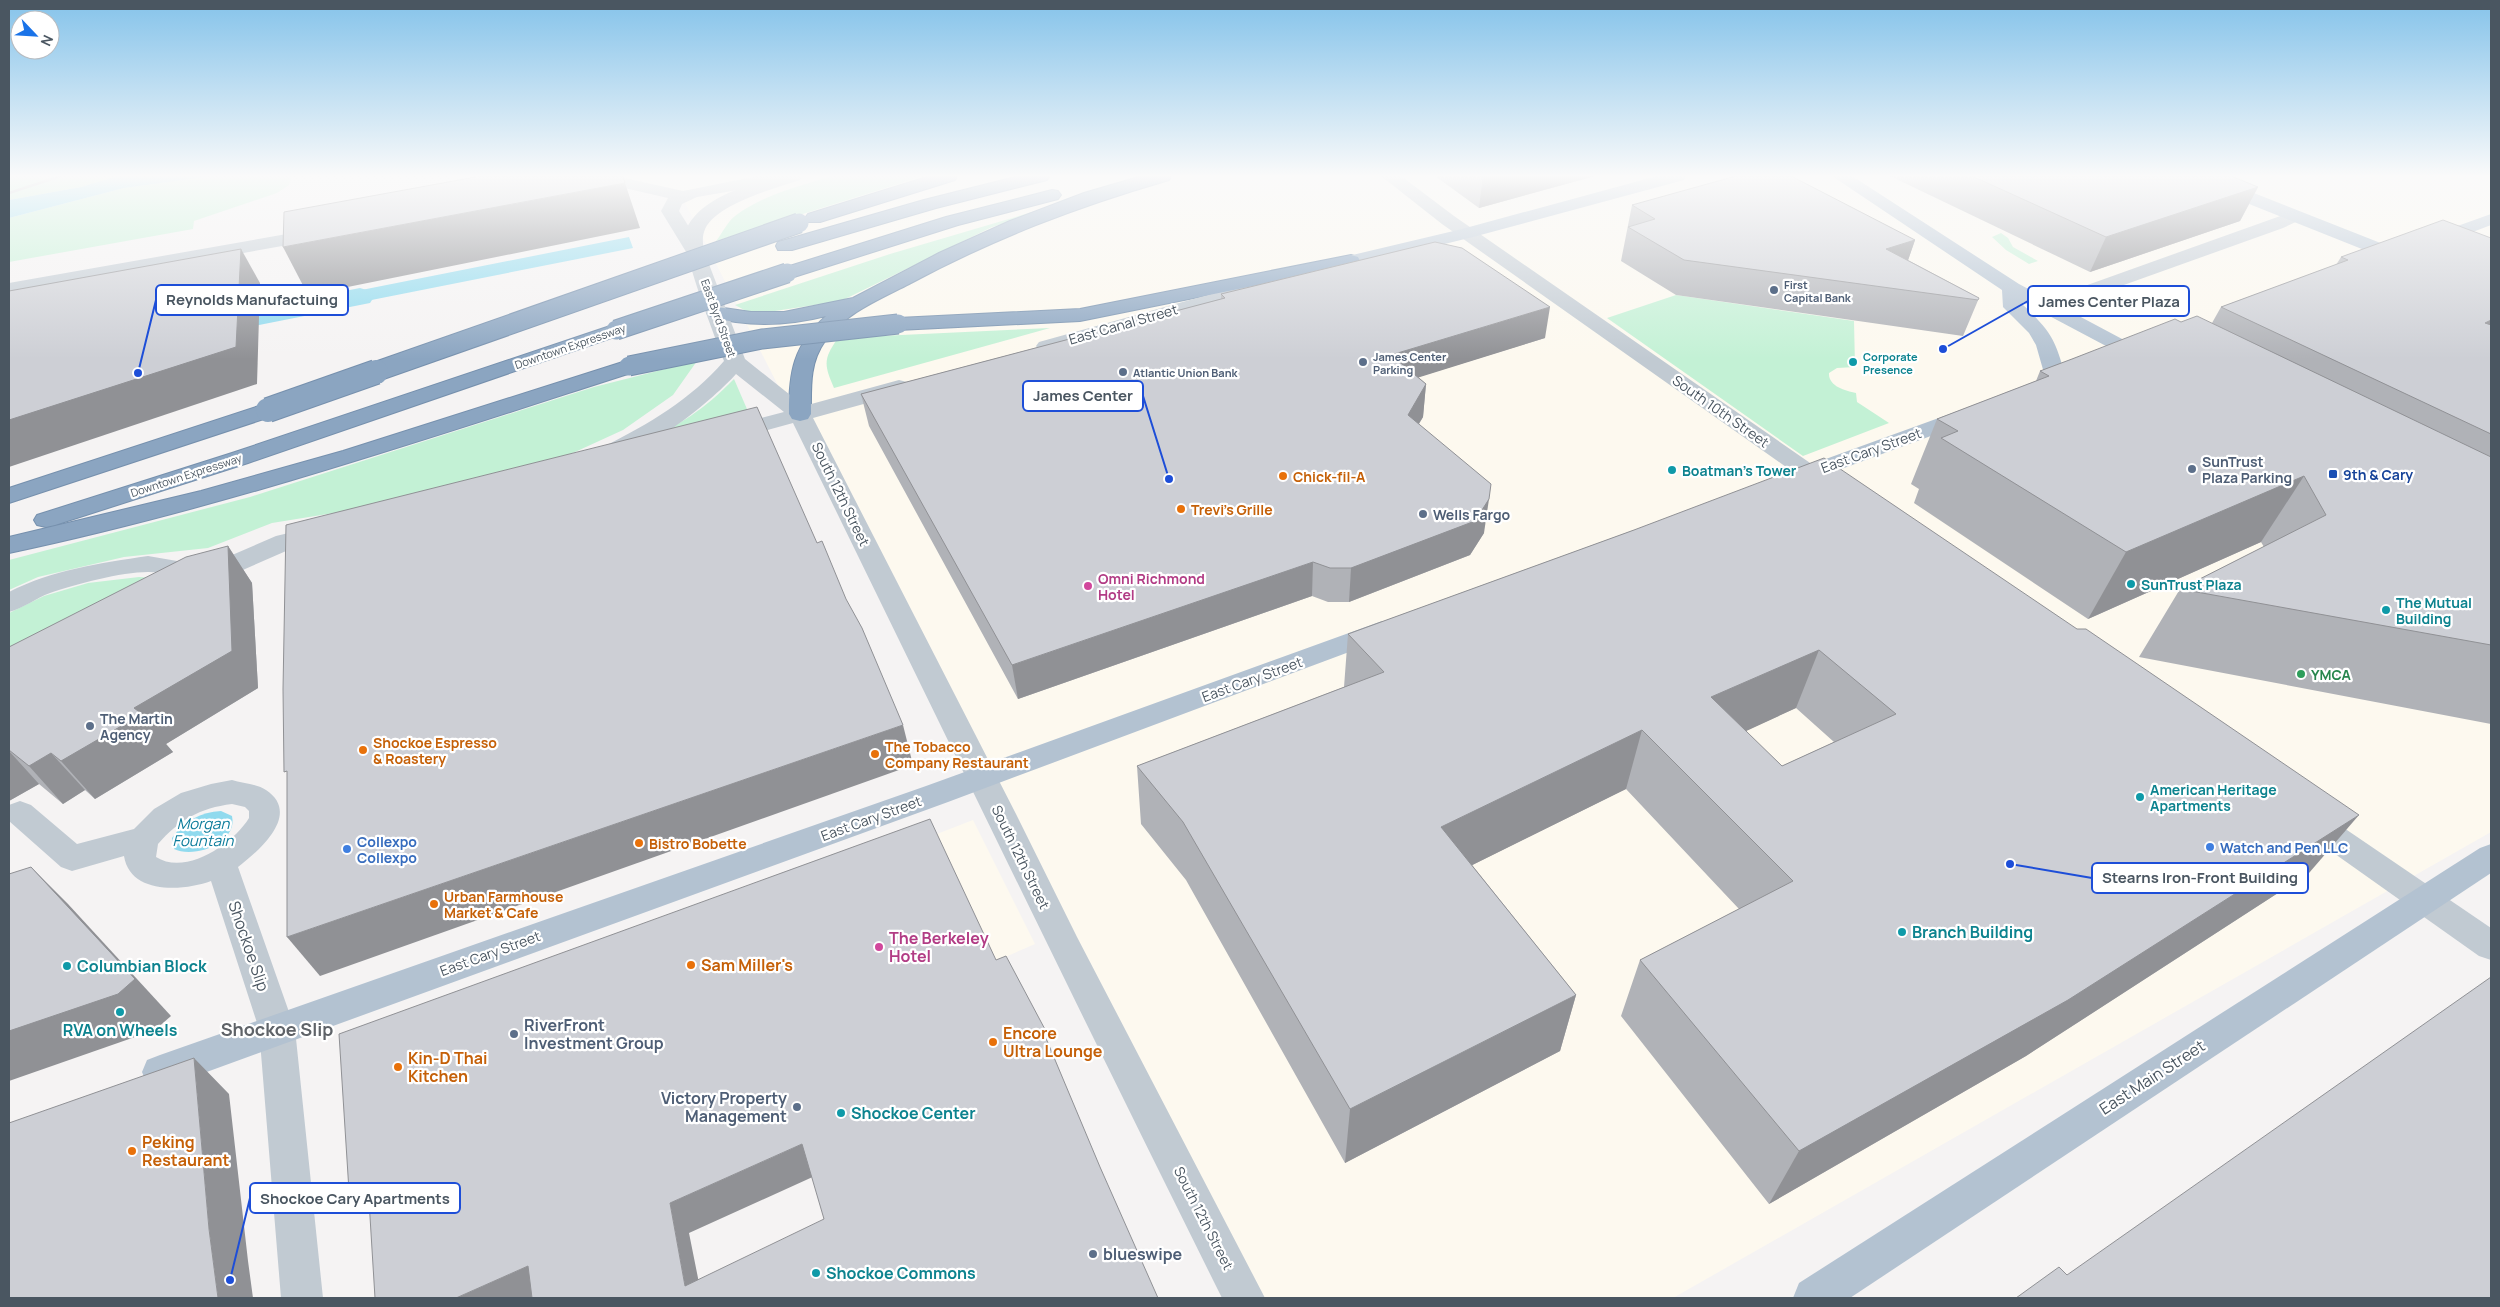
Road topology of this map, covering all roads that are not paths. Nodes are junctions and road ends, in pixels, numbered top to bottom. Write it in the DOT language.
graph roads {
  1 [pos="302,237"];
  2 [pos="686,237"];
  3 [pos="693,237"];
  4 [pos="759,237"];
  5 [pos="816,237"];
  6 [pos="901,237"];
  7 [pos="989,237"];
  8 [pos="1450,237"];
  9 [pos="1472,237"];
  10 [pos="1934,237"];
  11 [pos="2236,237"];
  12 [pos="2348,237"];
  13 [pos="2443,237"];
  14 [pos="695,251"];
  15 [pos="2395,255"];
  16 [pos="1351,261"];
  17 [pos="2418,264"];
  18 [pos="2365,266"];
  19 [pos="2012,288"];
  20 [pos="9,289"];
  21 [pos="867,298"];
  22 [pos="2047,306"];
  23 [pos="717,313"];
  24 [pos="2162,343"];
  25 [pos="1025,352"];
  26 [pos="2134,353"];
  27 [pos="735,362"];
  28 [pos="2100,365"];
  29 [pos="2167,369"];
  30 [pos="920,381"];
  31 [pos="2032,390"];
  32 [pos="1990,406"];
  33 [pos="268,410"];
  34 [pos="800,414"];
  35 [pos="705,440"];
  36 [pos="657,454"];
  37 [pos="1809,473"];
  38 [pos="1773,486"];
  39 [pos="9,496"];
  40 [pos="1853,503"];
  41 [pos="342,528"];
  42 [pos="9,532"];
  43 [pos="9,545"];
  44 [pos="209,574"];
  45 [pos="174,592"];
  46 [pos="9,603"];
  47 [pos="1403,623"];
  48 [pos="982,778"];
  49 [pos="2284,802"];
  50 [pos="20,813"];
  51 [pos="145,838"];
  52 [pos="2491,857"];
  53 [pos="221,863"];
  54 [pos="2423,900"];
  55 [pos="2491,946"];
  56 [pos="278,1029"];
  57 [pos="129,1084"];
  58 [pos="302,1298"];
  59 [pos="1244,1298"];
  60 [pos="1814,1298"];
  1 -- 20 [label="street"];
  2 -- 14 [label="street, East Byrd Street"];
  3 -- 14 [label="street, East Byrd Street"];
  4 -- 33 [label="highway, bridge"];
  5 -- 33 [label="highway, bridge"];
  6 -- 42 [label="highway, Downtown Expressway, bridge"];
  7 -- 21 [label="highway"];
  8 -- 16 [label="main road, East Canal Street"];
  9 -- 37 [label="street, South 10th Street"];
  10 -- 19 [label="main road"];
  11 -- 22 [label="street"];
  12 -- 15 [label="main road"];
  13 -- 15 [label="main road"];
  14 -- 23 [label="street, East Byrd Street"];
  15 -- 17 [label="main road"];
  15 -- 18 [label="main road"];
  16 -- 25 [label="street, East Canal Street"];
  16 -- 43 [label="highway, bridge"];
  19 -- 22 [label="main road"];
  19 -- 31 [label="main road"];
  21 -- 23 [label="highway"];
  21 -- 34 [label="highway"];
  22 -- 26 [label="main road"];
  23 -- 27 [label="street, East Byrd Street"];
  24 -- 26 [label="main road"];
  26 -- 28 [label="main road"];
  26 -- 29 [label="main road"];
  27 -- 34 [label="street, East Byrd Street"];
  27 -- 36 [label="street"];
  30 -- 34 [label="street"];
  32 -- 37 [label="main road, East Cary Street"];
  33 -- 39 [label="highway"];
  34 -- 35 [label="street"];
  34 -- 48 [label="street, South 12th Street"];
  37 -- 38 [label="main road, East Cary Street"];
  37 -- 40 [label="street, South 10th Street"];
  41 -- 44 [label="street"];
  44 -- 45 [label="street"];
  44 -- 46 [label="street"];
  47 -- 48 [label="main road, East Cary Street"];
  48 -- 56 [label="main road, East Cary Street"];
  48 -- 59 [label="street, South 12th Street"];
  49 -- 54 [label="street"];
  50 -- 51 [label="street"];
  51 -- 53 [label="street"];
  51 -- 53 [label="street"];
  52 -- 54 [label="main road, East Main Street"];
  53 -- 56 [label="street, Shockoe Slip"];
  54 -- 55 [label="street"];
  54 -- 60 [label="main road, East Main Street"];
  56 -- 57 [label="main road, East Cary Street"];
  56 -- 58 [label="street, Shockoe Slip"];
}
